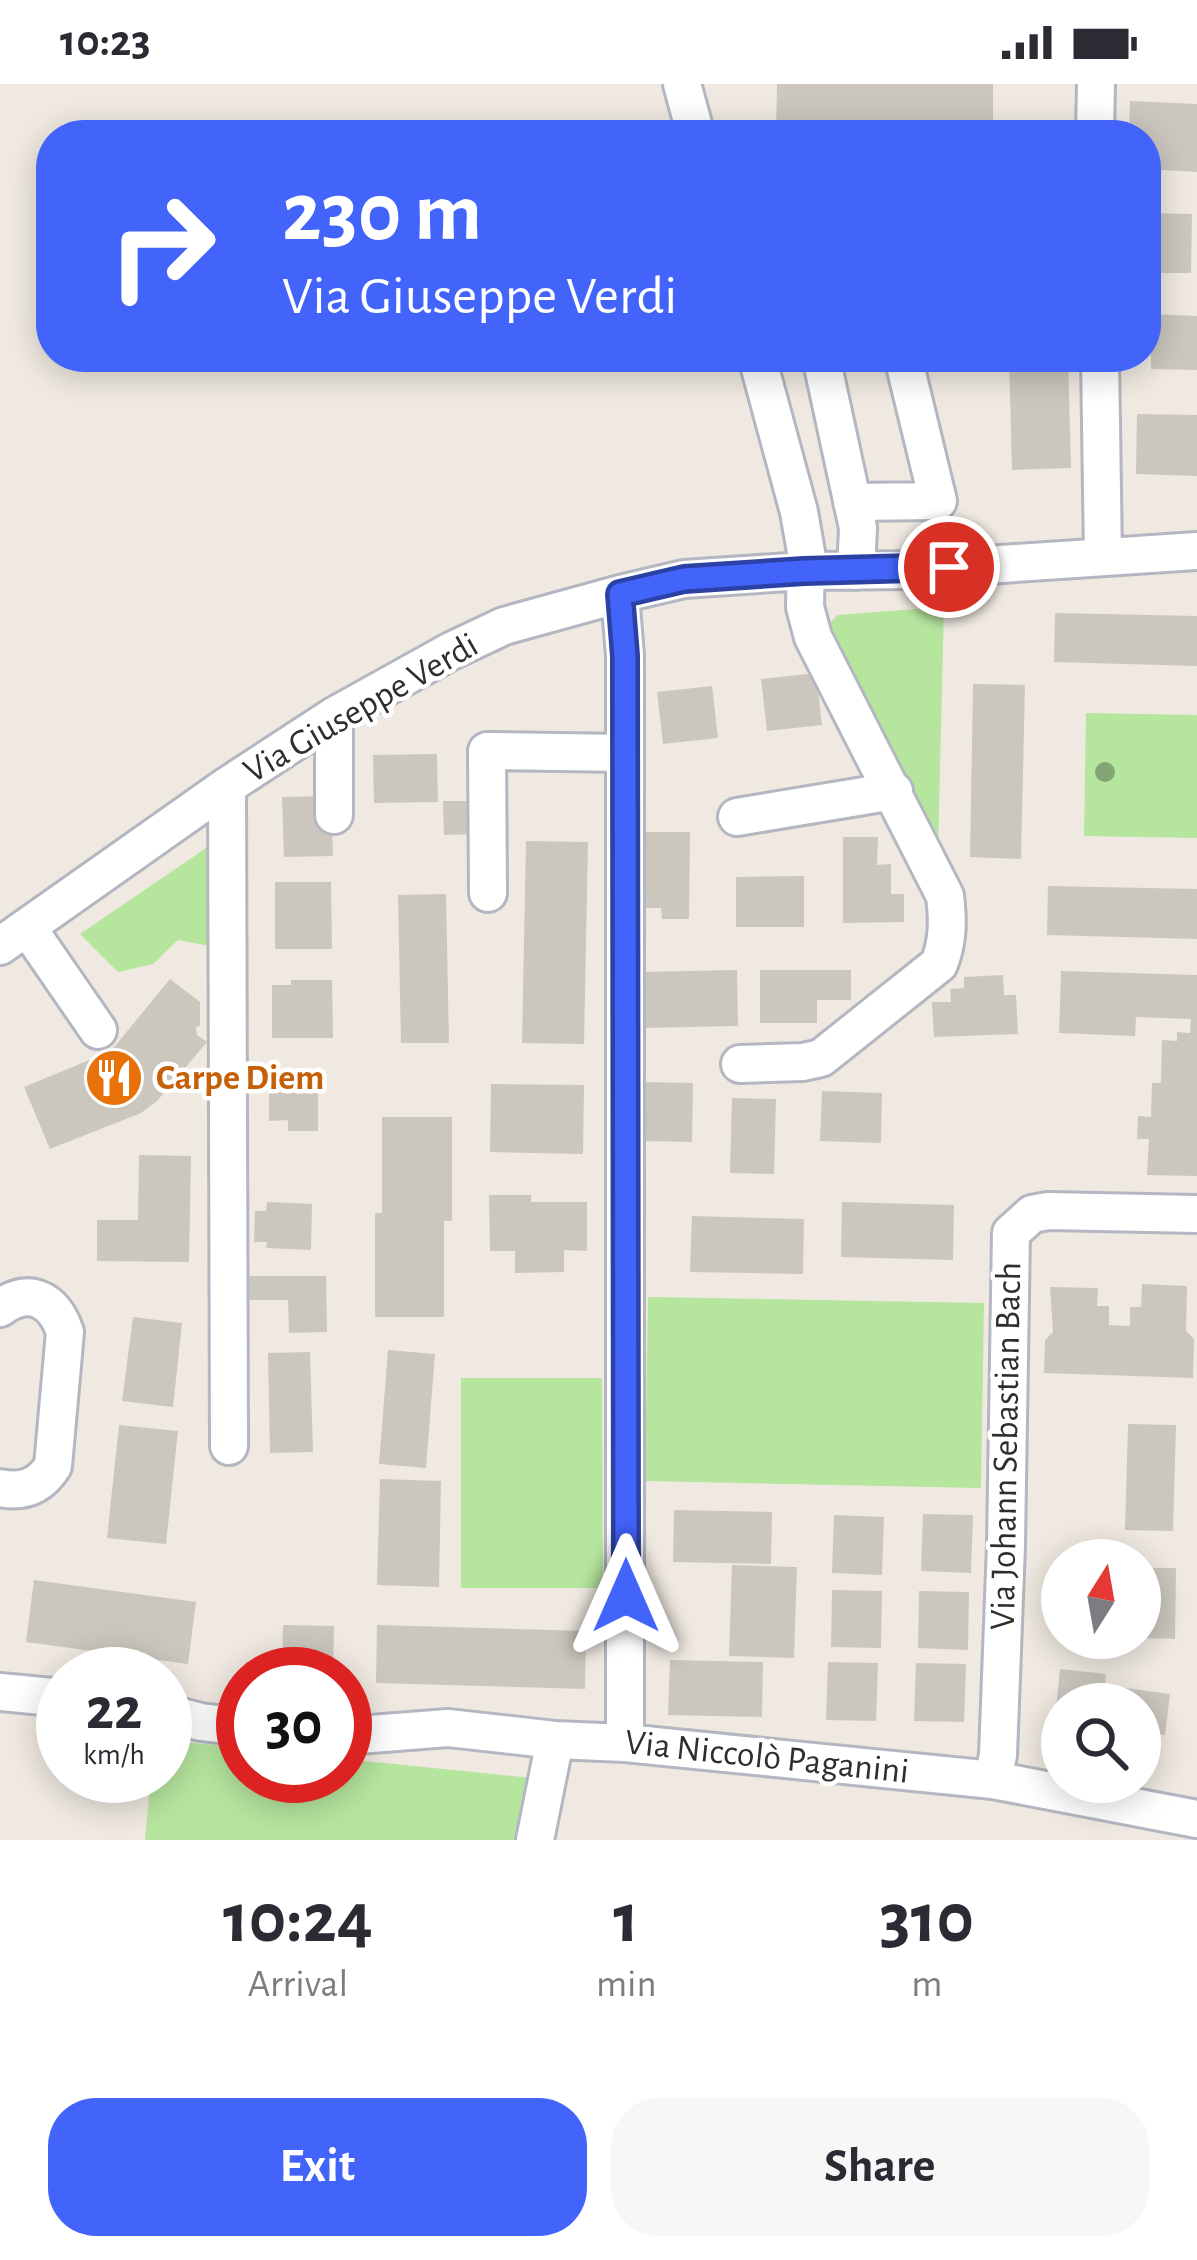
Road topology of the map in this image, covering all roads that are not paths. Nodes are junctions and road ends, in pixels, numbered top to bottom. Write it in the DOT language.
graph roads {
  1 [pos="682,84"];
  2 [pos="1096,84"];
  3 [pos="692,120"];
  4 [pos="1095,120"];
  5 [pos="761,372"];
  6 [pos="824,372"];
  7 [pos="907,372"];
  8 [pos="1100,372"];
  9 [pos="852,502"];
  10 [pos="1197,550"];
  11 [pos="1103,556"];
  12 [pos="804,571"];
  13 [pos="856,571"];
  14 [pos="620,594"];
  15 [pos="334,716"];
  16 [pos="625,753"];
  17 [pos="227,786"];
  18 [pos="894,791"];
  19 [pos="334,815"];
  20 [pos="736,817"];
  21 [pos="488,892"];
  22 [pos="14,937"];
  23 [pos="98,1030"];
  24 [pos="740,1064"];
  25 [pos="1197,1214"];
  26 [pos="0,1308"];
  27 [pos="229,1446"];
  28 [pos="0,1488"];
  29 [pos="0,1692"];
  30 [pos="36,1695"];
  31 [pos="372,1734"];
  32 [pos="555,1740"];
  33 [pos="626,1743"];
  34 [pos="993,1780"];
  35 [pos="1191,1818"];
  36 [pos="535,1840"];
  1 -- 3 [label="street"];
  2 -- 4 [label="street"];
  5 -- 12 [label="street"];
  6 -- 9 [label="street"];
  7 -- 9 [label="street"];
  8 -- 11 [label="street"];
  9 -- 13 [label="street"];
  10 -- 11 [label="street, Via Giuseppe Verdi"];
  11 -- 13 [label="street, Via Giuseppe Verdi"];
  12 -- 13 [label="street, Via Giuseppe Verdi"];
  12 -- 14 [label="street, Via Giuseppe Verdi"];
  12 -- 18 [label="street"];
  14 -- 15 [label="street, Via Giuseppe Verdi"];
  14 -- 16 [label="street"];
  15 -- 17 [label="street, Via Giuseppe Verdi"];
  15 -- 19 [label="street"];
  16 -- 21 [label="street"];
  16 -- 33 [label="street"];
  17 -- 22 [label="street, Via Giuseppe Verdi"];
  17 -- 27 [label="street"];
  18 -- 20 [label="street"];
  18 -- 24 [label="street"];
  22 -- 23 [label="street"];
  25 -- 34 [label="street, Via Johann Sebastian Bach"];
  26 -- 28 [label="street"];
  29 -- 30 [label="street"];
  31 -- 32 [label="street, Via Niccolò Paganini"];
  32 -- 33 [label="street, Via Niccolò Paganini"];
  32 -- 36 [label="street"];
  33 -- 34 [label="street, Via Niccolò Paganini"];
  34 -- 35 [label="street, Via Niccolò Paganini"];
}
